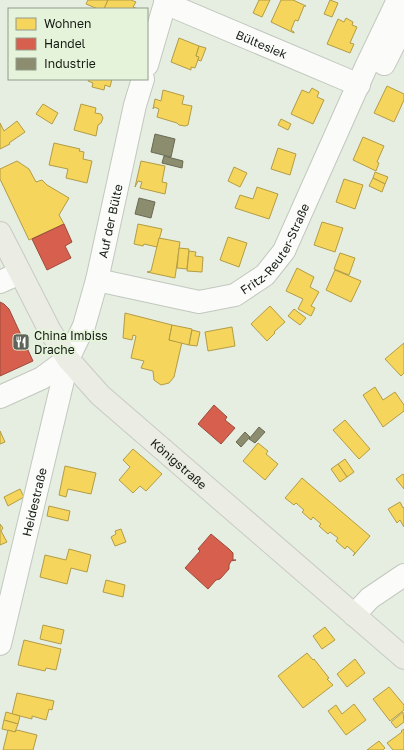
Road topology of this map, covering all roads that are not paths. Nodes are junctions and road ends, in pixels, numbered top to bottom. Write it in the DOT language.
graph roads {
  1 [pos="398,0"];
  2 [pos="401,0"];
  3 [pos="166,2"];
  4 [pos="404,2"];
  5 [pos="404,24"];
  6 [pos="148,62"];
  7 [pos="363,76"];
  8 [pos="143,80"];
  9 [pos="0,233"];
  10 [pos="20,273"];
  11 [pos="97,280"];
  12 [pos="0,282"];
  13 [pos="68,359"];
  14 [pos="0,397"];
  15 [pos="404,575"];
  16 [pos="354,615"];
  17 [pos="0,644"];
  18 [pos="404,658"];
  1 -- 7 [label="street, Fritz-Reuter-Straße"];
  2 -- 4 [label="street"];
  3 -- 6 [label="street"];
  3 -- 7 [label="street, Bültesiek"];
  5 -- 7 [label="street"];
  7 -- 11 [label="street, Fritz-Reuter-Straße"];
  8 -- 11 [label="street, Auf der Bülte"];
  9 -- 10 [label="main road, Königstraße"];
  10 -- 12 [label="street"];
  10 -- 13 [label="main road, Königstraße"];
  11 -- 13 [label="street, Auf der Bülte"];
  13 -- 14 [label="street"];
  13 -- 16 [label="main road, Königstraße"];
  13 -- 17 [label="street, Heidestraße"];
  15 -- 16 [label="street"];
  16 -- 18 [label="main road, Königstraße"];
}
